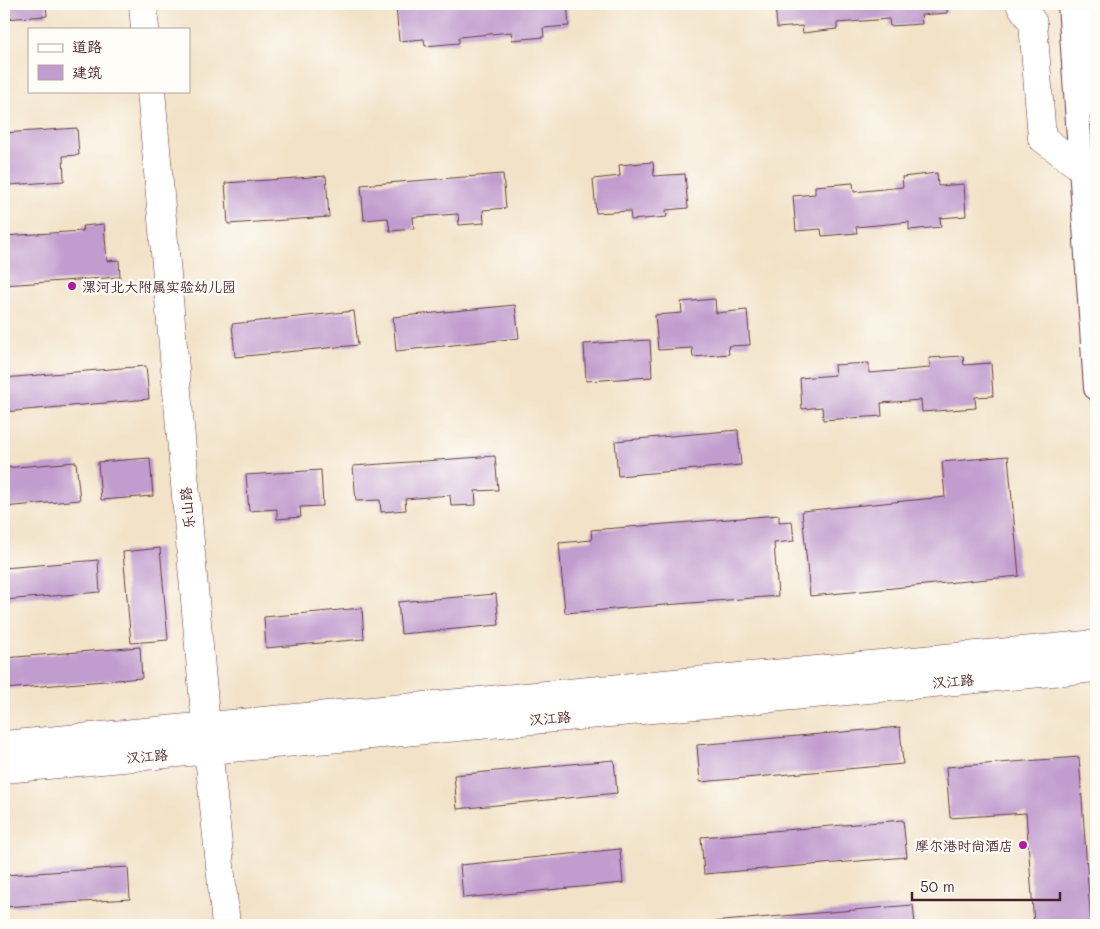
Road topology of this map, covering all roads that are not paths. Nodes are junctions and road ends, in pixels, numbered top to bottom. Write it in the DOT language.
graph roads {
  1 [pos="143,4"];
  2 [pos="1020,4"];
  3 [pos="1070,4"];
  4 [pos="1090,4"];
  5 [pos="145,28"];
  6 [pos="151,92"];
  7 [pos="1096,104"];
  8 [pos="1089,174"];
  9 [pos="1096,388"];
  10 [pos="1096,644"];
  11 [pos="1096,668"];
  12 [pos="208,739"];
  13 [pos="4,745"];
  14 [pos="4,769"];
  15 [pos="226,925"];
  1 -- 5 [label="street"];
  2 -- 8 [label="street"];
  3 -- 8 [label="street"];
  4 -- 7 [label="street"];
  6 -- 12 [label="street, 乐山路"];
  8 -- 9 [label="street"];
  10 -- 12 [label="street, 汉江路"];
  11 -- 12 [label="street, 汉江路"];
  12 -- 13 [label="street, 汉江路"];
  12 -- 14 [label="street, 汉江路"];
  12 -- 15 [label="street, 乐山路"];
}
